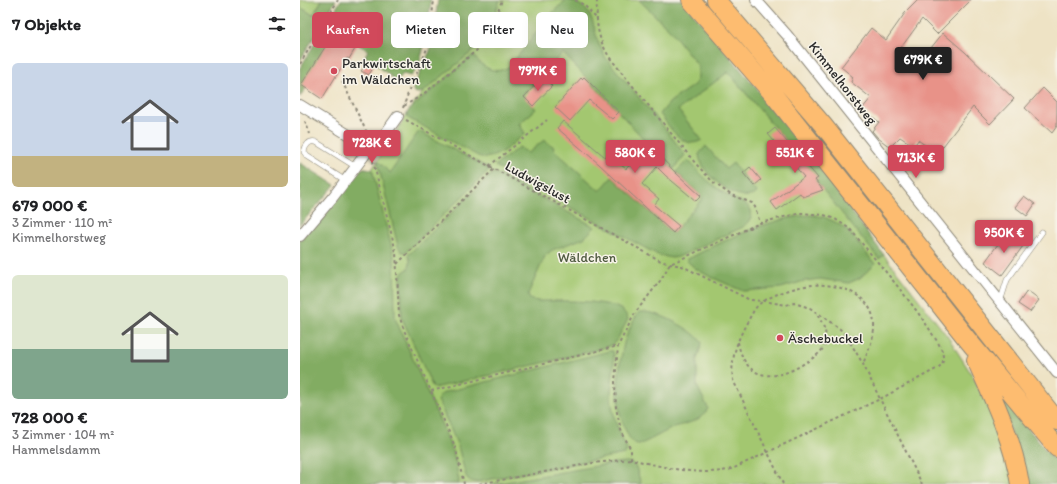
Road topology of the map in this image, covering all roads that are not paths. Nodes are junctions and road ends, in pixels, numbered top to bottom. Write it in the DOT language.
graph roads {
  1 [pos="691,0"];
  2 [pos="716,0"];
  3 [pos="756,0"];
  4 [pos="300,106"];
  5 [pos="398,116"];
  6 [pos="370,148"];
  7 [pos="356,166"];
  8 [pos="346,181"];
  9 [pos="1042,232"];
  10 [pos="300,236"];
  11 [pos="1000,300"];
  12 [pos="967,339"];
  13 [pos="1057,373"];
  14 [pos="1057,422"];
  15 [pos="1057,448"];
  16 [pos="1020,484"];
  1 -- 12 [label="highway"];
  2 -- 14 [label="highway"];
  3 -- 11 [label="street, Kimmelhorstweg"];
  4 -- 6 [label="street"];
  5 -- 6 [label="street"];
  6 -- 7 [label="street"];
  7 -- 8 [label="street"];
  7 -- 8 [label="lane"];
  8 -- 10 [label="street"];
  9 -- 11 [label="lane"];
  11 -- 13 [label="street, Kimmelhorstweg"];
  12 -- 15 [label="highway"];
  12 -- 16 [label="highway"];
}
